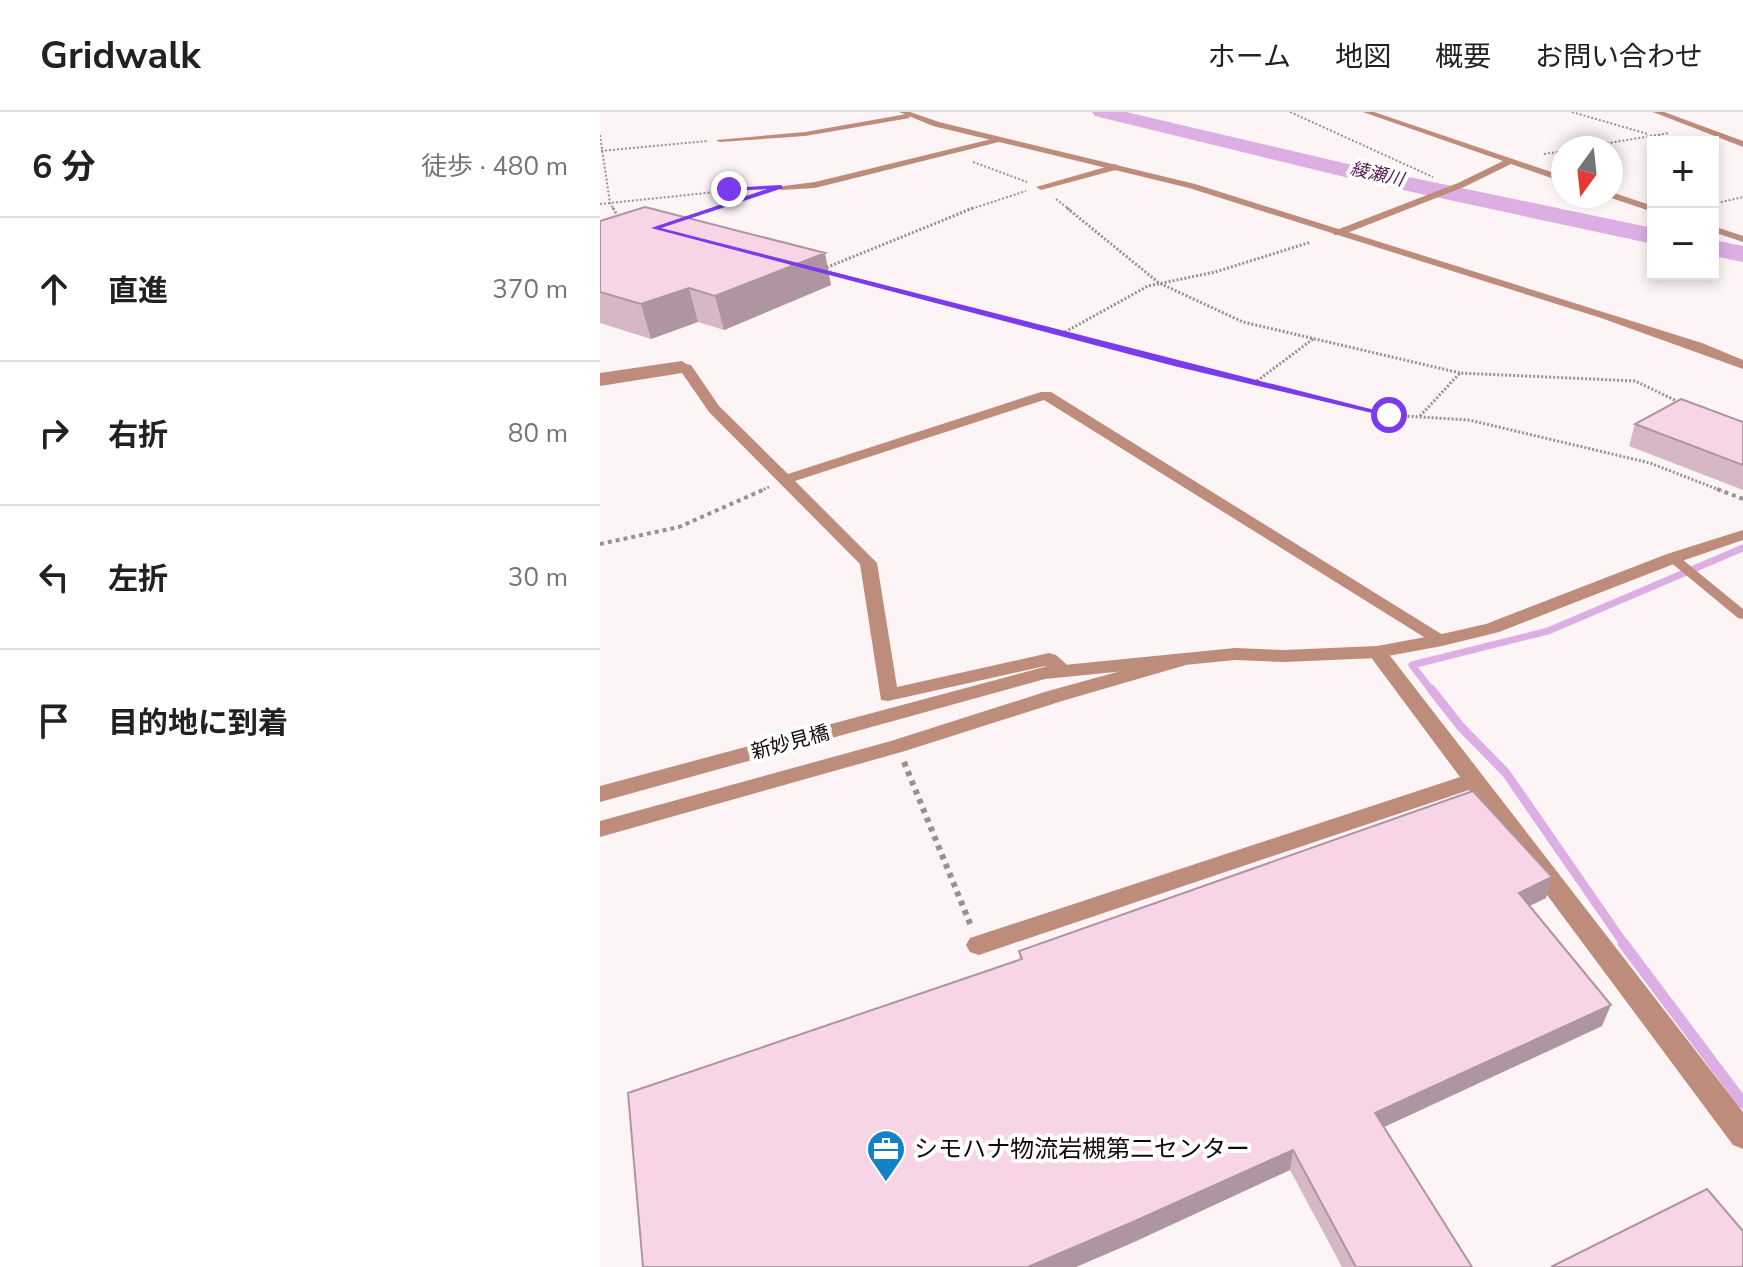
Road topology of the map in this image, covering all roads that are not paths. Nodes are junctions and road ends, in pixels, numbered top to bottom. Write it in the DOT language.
graph roads {
  1 [pos="1367,112"];
  2 [pos="1657,112"];
  3 [pos="905,114"];
  4 [pos="1000,139"];
  5 [pos="720,140"];
  6 [pos="1743,144"];
  7 [pos="1512,160"];
  8 [pos="1116,167"];
  9 [pos="1551,175"];
  10 [pos="781,187"];
  11 [pos="1041,187"];
  12 [pos="1623,199"];
  13 [pos="1650,208"];
  14 [pos="1719,231"];
  15 [pos="1338,233"];
  16 [pos="1743,239"];
  17 [pos="1743,365"];
  18 [pos="600,379"];
  19 [pos="784,480"];
  20 [pos="1743,535"];
  21 [pos="1673,558"];
  22 [pos="1743,615"];
  23 [pos="1442,640"];
  24 [pos="1377,652"];
  25 [pos="1195,657"];
  26 [pos="1064,671"];
  27 [pos="1474,780"];
  28 [pos="600,794"];
  29 [pos="600,829"];
  30 [pos="979,945"];
  31 [pos="1743,1135"];
  1 -- 7 [label="street"];
  2 -- 6 [label="street"];
  3 -- 4 [label="street"];
  3 -- 5 [label="street"];
  4 -- 8 [label="street"];
  4 -- 10 [label="street"];
  7 -- 9 [label="street"];
  7 -- 15 [label="street"];
  8 -- 11 [label="street"];
  8 -- 15 [label="street"];
  12 -- 13 [label="street"];
  14 -- 16 [label="street"];
  15 -- 17 [label="street"];
  18 -- 19 [label="street"];
  19 -- 23 [label="street"];
  19 -- 26 [label="street"];
  20 -- 21 [label="street"];
  21 -- 22 [label="lane"];
  21 -- 23 [label="street"];
  23 -- 24 [label="street"];
  24 -- 25 [label="street"];
  24 -- 27 [label="street"];
  25 -- 26 [label="street"];
  25 -- 29 [label="street"];
  26 -- 28 [label="street, 新妙見橋"];
  27 -- 30 [label="street"];
  27 -- 31 [label="street"];
}
